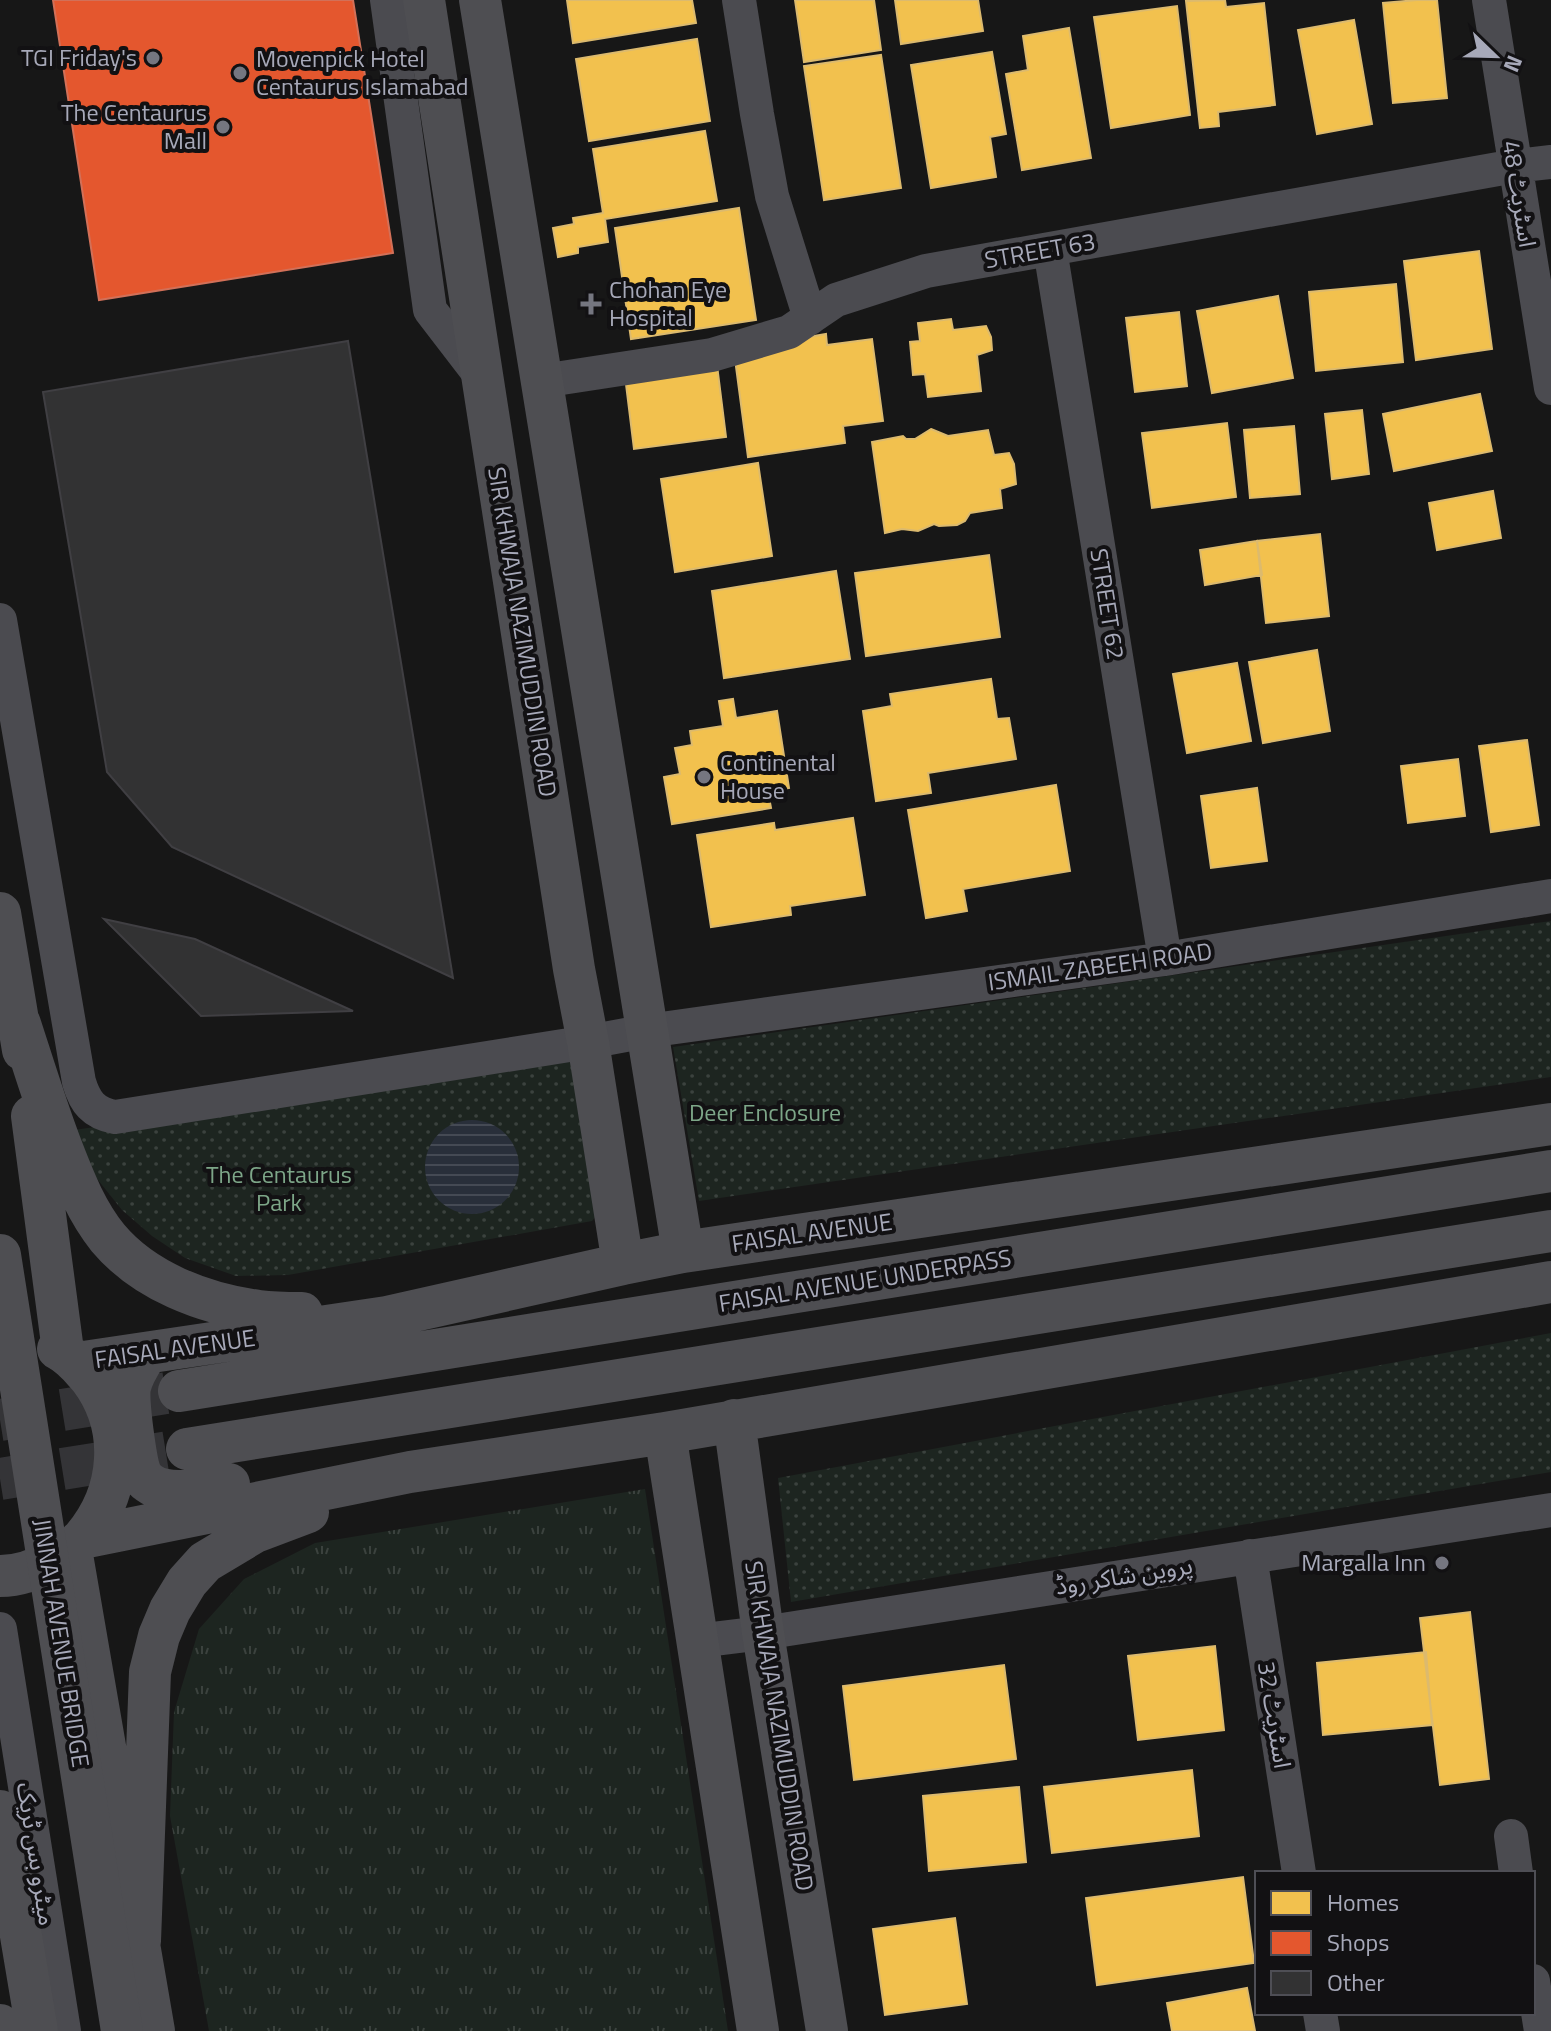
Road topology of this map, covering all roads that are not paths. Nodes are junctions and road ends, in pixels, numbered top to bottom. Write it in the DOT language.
graph roads {
  1 [pos="387,0"];
  2 [pos="424,0"];
  3 [pos="480,0"];
  4 [pos="739,0"];
  5 [pos="1489,0"];
  6 [pos="1551,162"];
  7 [pos="1515,166"];
  8 [pos="1050,249"];
  9 [pos="810,318"];
  10 [pos="483,379"];
  11 [pos="542,381"];
  12 [pos="1551,388"];
  13 [pos="0,620"];
  14 [pos="1551,896"];
  15 [pos="0,913"];
  16 [pos="635,952"];
  17 [pos="1165,959"];
  18 [pos="574,969"];
  19 [pos="20,1024"];
  20 [pos="647,1031"];
  21 [pos="588,1042"];
  22 [pos="1551,1124"];
  23 [pos="1551,1171"];
  24 [pos="1551,1231"];
  25 [pos="683,1252"];
  26 [pos="0,1255"];
  27 [pos="623,1264"];
  28 [pos="1551,1282"];
  29 [pos="387,1317"];
  30 [pos="0,1330"];
  31 [pos="147,1353"];
  32 [pos="70,1357"];
  33 [pos="179,1391"];
  34 [pos="734,1420"];
  35 [pos="665,1433"];
  36 [pos="187,1449"];
  37 [pos="410,1472"];
  38 [pos="1551,1510"];
  39 [pos="77,1543"];
  40 [pos="1250,1556"];
  41 [pos="0,1576"];
  42 [pos="0,1629"];
  43 [pos="763,1633"];
  44 [pos="697,1641"];
  45 [pos="0,1811"];
  46 [pos="1511,1836"];
  47 [pos="1299,1871"];
  48 [pos="1516,1871"];
  49 [pos="140,1941"];
  50 [pos="1535,1994"];
  51 [pos="37,2031"];
  52 [pos="64,2031"];
  53 [pos="122,2031"];
  54 [pos="154,2031"];
  55 [pos="758,2031"];
  56 [pos="827,2031"];
  57 [pos="1541,2031"];
  1 -- 10 [label="street"];
  2 -- 10 [label="main road, SIR KHWAJA NAZIMUDDIN ROAD"];
  3 -- 11 [label="main road"];
  4 -- 9 [label="street"];
  5 -- 7 [label="street, اسٹریٹ 48"];
  6 -- 7 [label="street, STREET 63"];
  7 -- 8 [label="street, STREET 63"];
  7 -- 12 [label="street, اسٹریٹ 48"];
  8 -- 9 [label="street, STREET 63"];
  8 -- 17 [label="street, STREET 62"];
  9 -- 11 [label="street, STREET 63"];
  10 -- 18 [label="main road, SIR KHWAJA NAZIMUDDIN ROAD"];
  11 -- 16 [label="main road"];
  13 -- 21 [label="street, ISMAIL ZABEEH ROAD"];
  14 -- 17 [label="street, ISMAIL ZABEEH ROAD"];
  15 -- 19 [label="main road"];
  16 -- 18 [label="main road"];
  16 -- 20 [label="main road"];
  17 -- 20 [label="street, ISMAIL ZABEEH ROAD"];
  18 -- 21 [label="main road, SIR KHWAJA NAZIMUDDIN ROAD"];
  19 -- 29 [label="main road"];
  19 -- 32 [label="main road"];
  20 -- 21 [label="street, ISMAIL ZABEEH ROAD"];
  20 -- 25 [label="main road"];
  21 -- 27 [label="main road, SIR KHWAJA NAZIMUDDIN ROAD"];
  22 -- 25 [label="main road, FAISAL AVENUE"];
  23 -- 33 [label="main road, FAISAL AVENUE UNDERPASS"];
  24 -- 36 [label="main road"];
  25 -- 27 [label="main road, FAISAL AVENUE"];
  26 -- 53 [label="main road, JINNAH AVENUE BRIDGE, bridge"];
  27 -- 29 [label="main road, FAISAL AVENUE"];
  28 -- 34 [label="main road"];
  29 -- 31 [label="main road, FAISAL AVENUE"];
  30 -- 32 [label="main road"];
  31 -- 32 [label="main road, FAISAL AVENUE"];
  31 -- 37 [label="main road"];
  32 -- 39 [label="main road"];
  34 -- 35 [label="main road"];
  34 -- 43 [label="main road, SIR KHWAJA NAZIMUDDIN ROAD"];
  35 -- 37 [label="main road"];
  35 -- 44 [label="main road"];
  37 -- 39 [label="main road"];
  37 -- 49 [label="main road"];
  38 -- 40 [label="street, پروین شاکر روڈ"];
  39 -- 41 [label="main road"];
  39 -- 49 [label="main road"];
  40 -- 43 [label="street, پروین شاکر روڈ"];
  40 -- 47 [label="street, اسٹریٹ 32"];
  42 -- 52 [label="street, میٹرو بس ٹریک"];
  43 -- 44 [label="street, پروین شاکر روڈ"];
  43 -- 56 [label="main road, SIR KHWAJA NAZIMUDDIN ROAD"];
  44 -- 55 [label="main road"];
  45 -- 51 [label="main road"];
  46 -- 48 [label="street"];
  49 -- 54 [label="main road"];
  50 -- 57 [label="street"];
}
